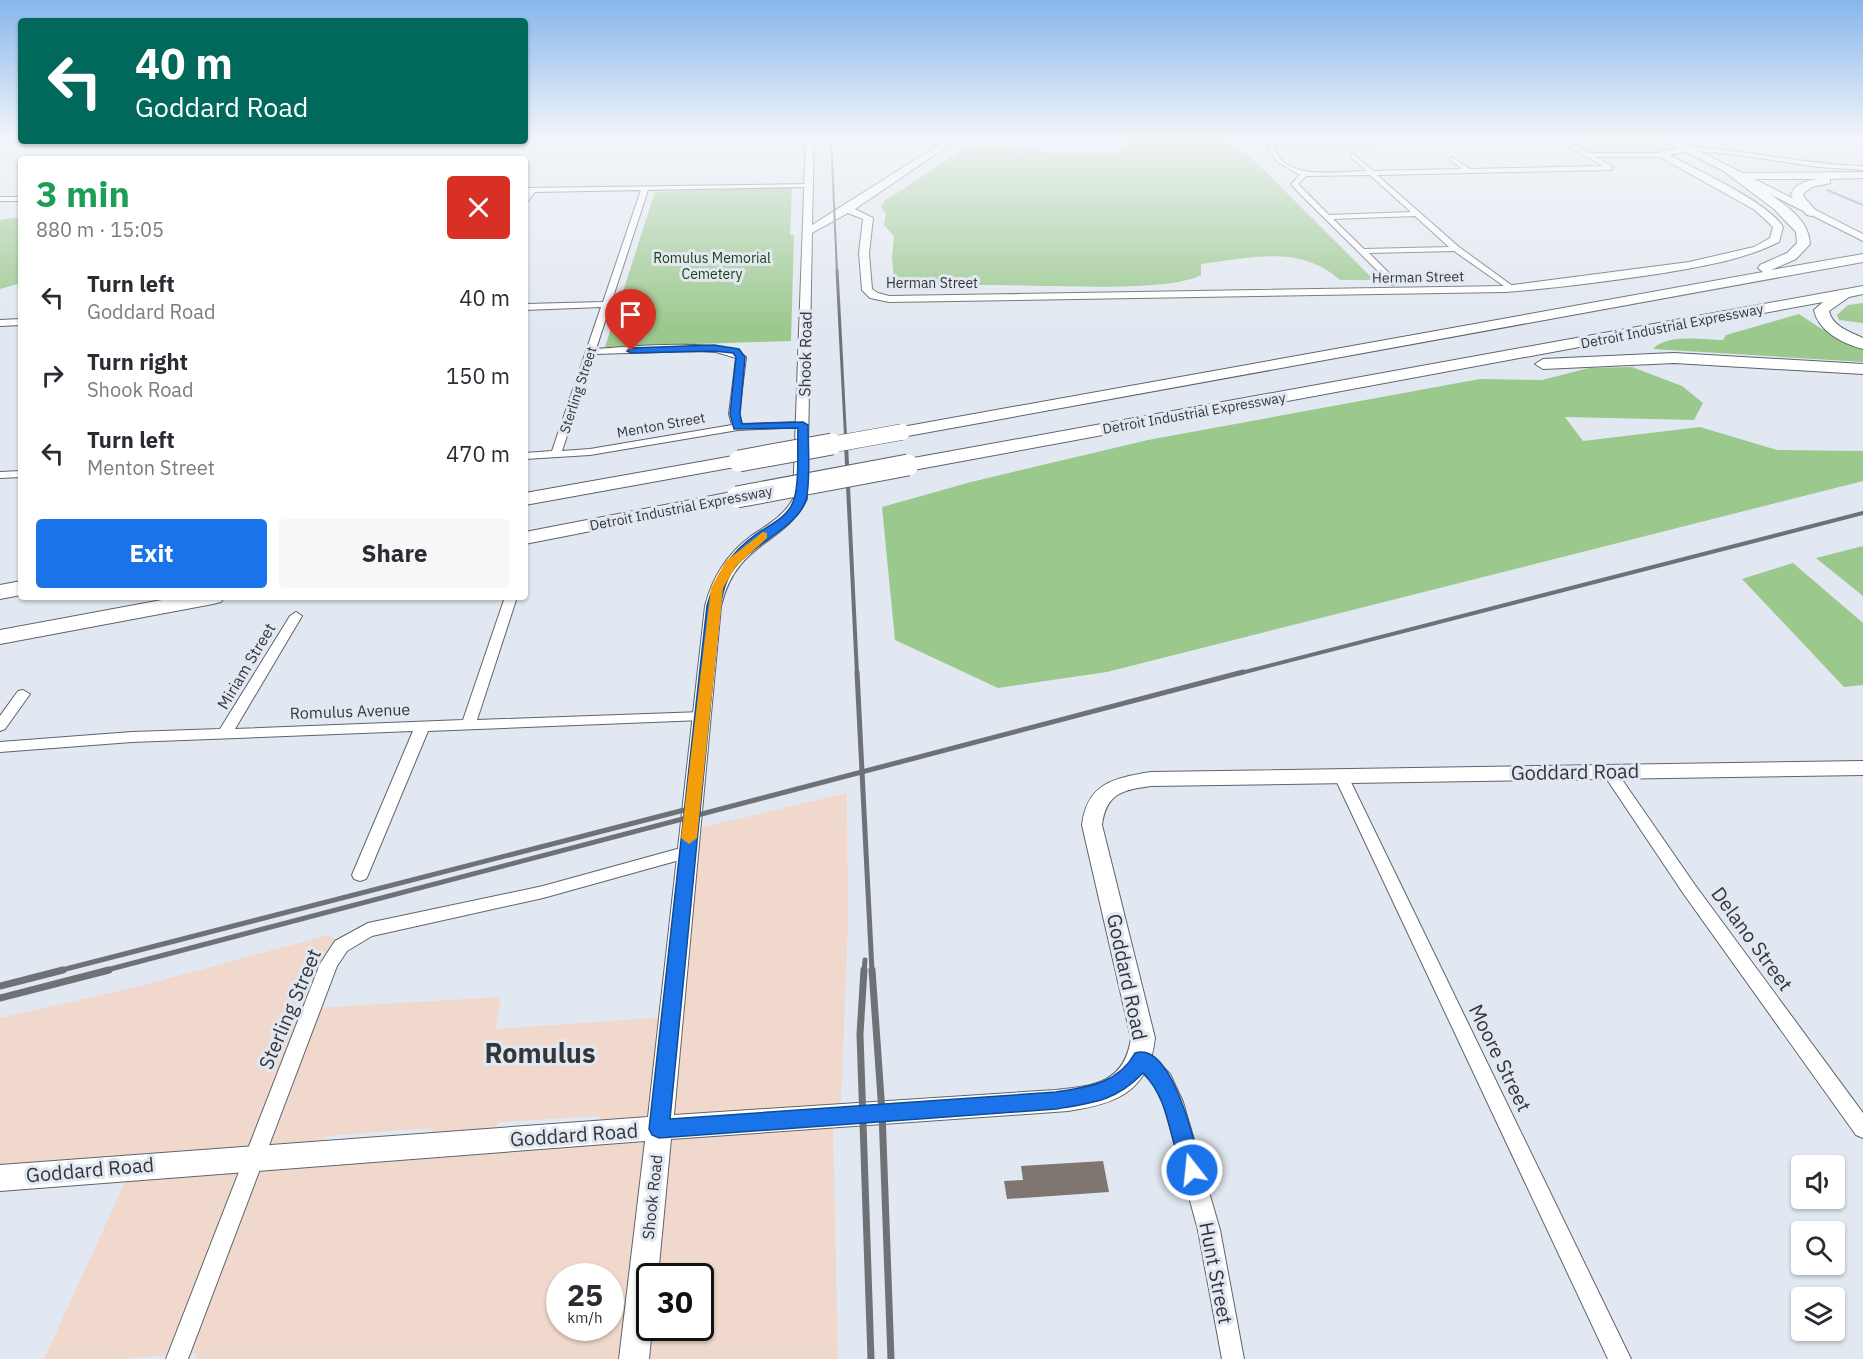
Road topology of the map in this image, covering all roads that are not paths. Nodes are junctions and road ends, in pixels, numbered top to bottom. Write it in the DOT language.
graph roads {
  1 [pos="641,200"];
  2 [pos="808,200"];
  3 [pos="860,200"];
  4 [pos="1310,200"];
  5 [pos="1400,200"];
  6 [pos="1743,200"];
  7 [pos="1768,200"];
  8 [pos="1788,200"];
  9 [pos="1801,200"];
  10 [pos="847,209"];
  11 [pos="1811,212"];
  12 [pos="1415,214"];
  13 [pos="1327,217"];
  14 [pos="807,232"];
  15 [pos="1863,238"];
  16 [pos="1456,249"];
  17 [pos="1363,251"];
  18 [pos="1863,258"];
  19 [pos="1473,262"];
  20 [pos="1395,282"];
  21 [pos="1511,289"];
  22 [pos="1498,290"];
  23 [pos="1863,290"];
  24 [pos="1845,293"];
  25 [pos="606,304"];
  26 [pos="528,307"];
  27 [pos="1558,315"];
  28 [pos="18,322"];
  29 [pos="0,323"];
  30 [pos="1863,344"];
  31 [pos="590,352"];
  32 [pos="1863,369"];
  33 [pos="803,425"];
  34 [pos="738,427"];
  35 [pos="556,454"];
  36 [pos="528,456"];
  37 [pos="908,465"];
  38 [pos="18,474"];
  39 [pos="0,475"];
  40 [pos="528,499"];
  41 [pos="528,537"];
  42 [pos="18,587"];
  43 [pos="0,590"];
  44 [pos="197,600"];
  45 [pos="510,600"];
  46 [pos="296,616"];
  47 [pos="0,637"];
  48 [pos="23,694"];
  49 [pos="702,716"];
  50 [pos="468,725"];
  51 [pos="0,726"];
  52 [pos="422,727"];
  53 [pos="225,734"];
  54 [pos="0,747"];
  55 [pos="1863,768"];
  56 [pos="1609,772"];
  57 [pos="1341,776"];
  58 [pos="688,852"];
  59 [pos="360,875"];
  60 [pos="1141,1058"];
  61 [pos="659,1129"];
  62 [pos="1863,1129"];
  63 [pos="254,1157"];
  64 [pos="0,1178"];
  65 [pos="177,1359"];
  66 [pos="634,1359"];
  67 [pos="1233,1359"];
  68 [pos="1620,1359"];
  1 -- 25 [label="street, Sterling Street"];
  2 -- 14 [label="street, Shook Road"];
  3 -- 10 [label="street"];
  4 -- 13 [label="street"];
  5 -- 12 [label="street"];
  6 -- 21 [label="street, Herman Street"];
  7 -- 27 [label="highway"];
  8 -- 11 [label="street"];
  9 -- 11 [label="highway"];
  10 -- 14 [label="street"];
  10 -- 22 [label="street, Herman Street"];
  11 -- 15 [label="street"];
  12 -- 13 [label="street"];
  12 -- 16 [label="street"];
  13 -- 17 [label="street"];
  14 -- 33 [label="street, Shook Road"];
  16 -- 17 [label="street"];
  16 -- 19 [label="street"];
  17 -- 20 [label="street"];
  18 -- 27 [label="highway, Detroit Industrial Expressway"];
  19 -- 21 [label="street"];
  19 -- 22 [label="street"];
  21 -- 22 [label="street, Herman Street"];
  23 -- 24 [label="highway, Detroit Industrial Expressway"];
  24 -- 30 [label="highway"];
  24 -- 37 [label="highway, Detroit Industrial Expressway"];
  25 -- 26 [label="street"];
  25 -- 31 [label="street, Sterling Street"];
  27 -- 40 [label="highway, Detroit Industrial Expressway, bridge"];
  28 -- 29 [label="street"];
  31 -- 34 [label="street"];
  31 -- 35 [label="street, Sterling Street"];
  32 -- 37 [label="highway"];
  33 -- 34 [label="street, Menton Street"];
  33 -- 49 [label="street, Shook Road"];
  34 -- 35 [label="street, Menton Street"];
  35 -- 36 [label="street, Menton Street"];
  37 -- 41 [label="highway, Detroit Industrial Expressway, bridge"];
  38 -- 39 [label="street"];
  42 -- 43 [label="highway"];
  44 -- 47 [label="highway"];
  45 -- 50 [label="street"];
  46 -- 53 [label="street, Miriam Street"];
  48 -- 51 [label="street"];
  49 -- 50 [label="street, Romulus Avenue"];
  49 -- 58 [label="street, Shook Road"];
  50 -- 52 [label="street, Romulus Avenue"];
  52 -- 53 [label="street, Romulus Avenue"];
  52 -- 59 [label="street"];
  53 -- 54 [label="street, Romulus Avenue"];
  55 -- 56 [label="street, Goddard Road"];
  56 -- 57 [label="street, Goddard Road"];
  56 -- 62 [label="street, Delano Street"];
  57 -- 60 [label="street, Goddard Road"];
  57 -- 68 [label="street, Moore Street"];
  58 -- 61 [label="street, Shook Road"];
  58 -- 63 [label="street, Sterling Street"];
  60 -- 61 [label="street, Goddard Road"];
  60 -- 67 [label="street, Hunt Street"];
  61 -- 63 [label="street, Goddard Road"];
  61 -- 66 [label="street, Shook Road"];
  63 -- 64 [label="street, Goddard Road"];
  63 -- 65 [label="street, Sterling Street"];
}
